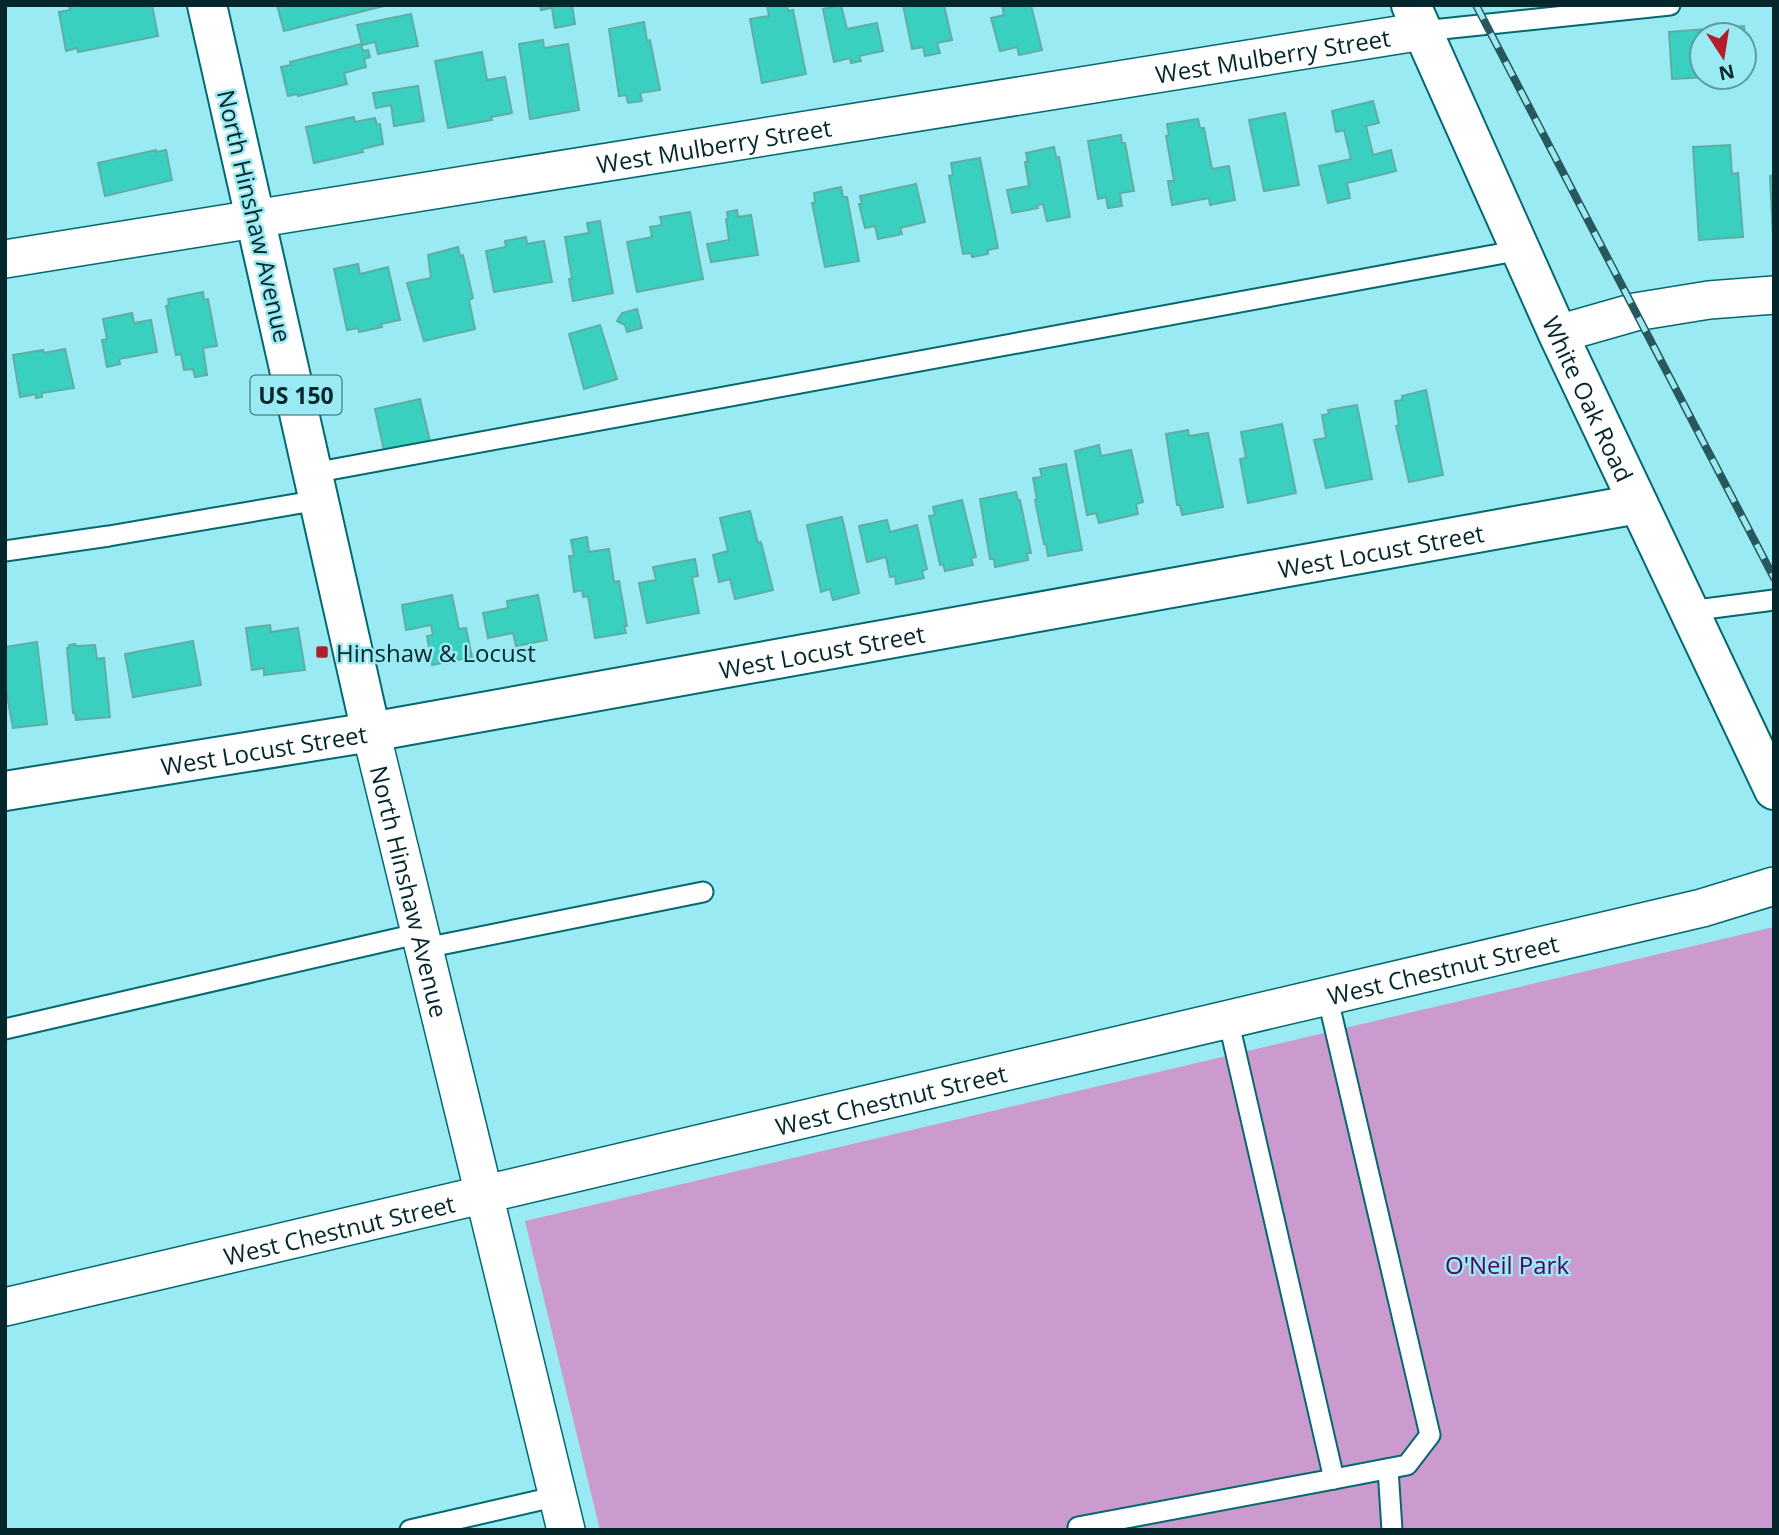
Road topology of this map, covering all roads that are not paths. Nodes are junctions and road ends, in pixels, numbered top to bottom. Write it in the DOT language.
graph roads {
  1 [pos="207,5"];
  2 [pos="1670,5"];
  3 [pos="1417,18"];
  4 [pos="257,220"];
  5 [pos="1521,250"];
  6 [pos="5,259"];
  7 [pos="1774,295"];
  8 [pos="1558,334"];
  9 [pos="316,486"];
  10 [pos="1638,504"];
  11 [pos="5,551"];
  12 [pos="1774,600"];
  13 [pos="1689,611"];
  14 [pos="371,732"];
  15 [pos="1774,790"];
  16 [pos="5,791"];
  17 [pos="1774,886"];
  18 [pos="702,892"];
  19 [pos="423,940"];
  20 [pos="1327,995"];
  21 [pos="1228,1019"];
  22 [pos="5,1029"];
  23 [pos="486,1196"];
  24 [pos="5,1307"];
  25 [pos="1388,1469"];
  26 [pos="1334,1479"];
  27 [pos="562,1513"];
  28 [pos="410,1530"];
  29 [pos="1078,1530"];
  30 [pos="1392,1530"];
  1 -- 4 [label="street, North Hinshaw Avenue / US 150"];
  2 -- 3 [label="lane"];
  3 -- 4 [label="street, West Mulberry Street"];
  3 -- 5 [label="street, White Oak Road"];
  4 -- 6 [label="street, West Mulberry Street"];
  4 -- 9 [label="street, North Hinshaw Avenue / US 150"];
  5 -- 8 [label="street, White Oak Road"];
  5 -- 9 [label="lane"];
  7 -- 8 [label="street"];
  8 -- 10 [label="street, White Oak Road"];
  9 -- 11 [label="lane"];
  9 -- 14 [label="street, North Hinshaw Avenue / US 150"];
  10 -- 13 [label="street, White Oak Road"];
  10 -- 14 [label="street, West Locust Street"];
  12 -- 13 [label="lane"];
  13 -- 15 [label="street, White Oak Road"];
  14 -- 16 [label="street, West Locust Street"];
  14 -- 19 [label="street, North Hinshaw Avenue"];
  17 -- 20 [label="street, West Chestnut Street"];
  18 -- 19 [label="lane"];
  19 -- 22 [label="lane"];
  19 -- 23 [label="street, North Hinshaw Avenue"];
  20 -- 21 [label="street, West Chestnut Street"];
  20 -- 25 [label="lane"];
  21 -- 23 [label="street, West Chestnut Street"];
  21 -- 26 [label="lane"];
  23 -- 24 [label="street, West Chestnut Street"];
  23 -- 27 [label="street, North Hinshaw Avenue"];
  25 -- 26 [label="lane"];
  25 -- 30 [label="lane"];
  26 -- 29 [label="lane"];
  27 -- 28 [label="lane"];
}
